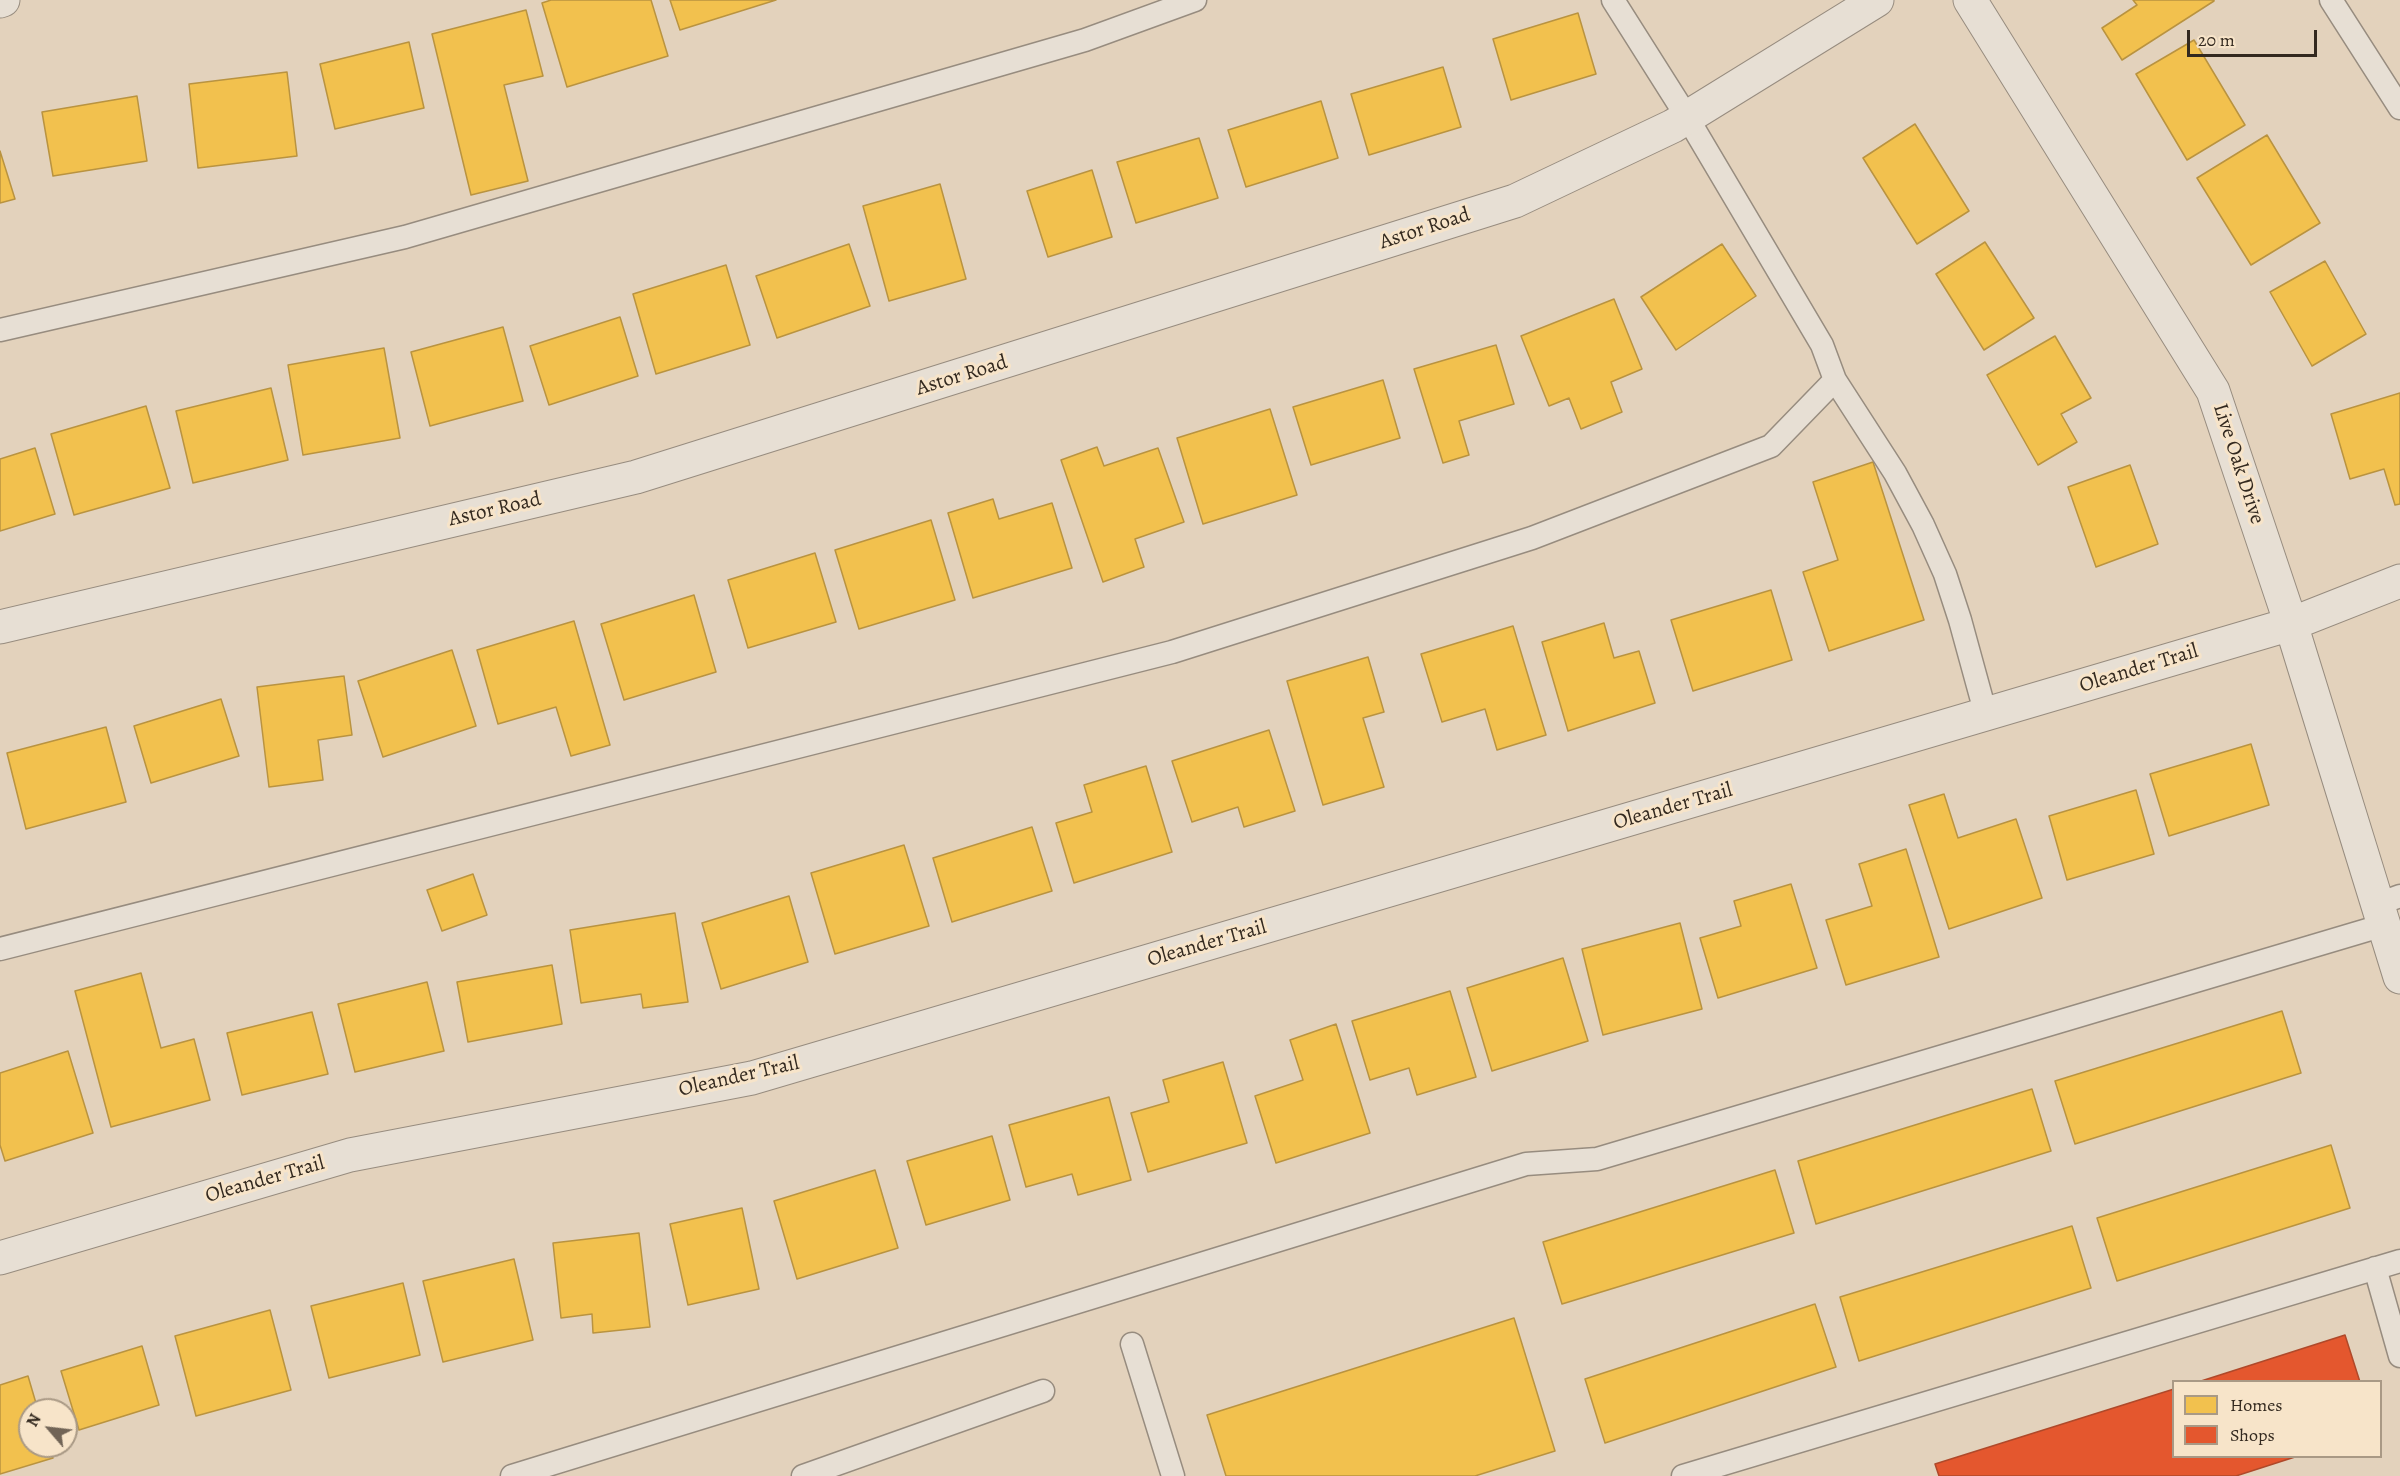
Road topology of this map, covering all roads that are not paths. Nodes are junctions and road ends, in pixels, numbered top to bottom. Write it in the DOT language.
graph roads {
  1 [pos="1195,0"];
  2 [pos="1613,0"];
  3 [pos="1877,0"];
  4 [pos="1970,0"];
  5 [pos="2331,0"];
  6 [pos="2400,108"];
  7 [pos="1687,117"];
  8 [pos="0,330"];
  9 [pos="1835,380"];
  10 [pos="2400,581"];
  11 [pos="2291,624"];
  12 [pos="0,627"];
  13 [pos="1986,715"];
  14 [pos="2387,908"];
  15 [pos="0,949"];
  16 [pos="2400,977"];
  17 [pos="0,1258"];
  18 [pos="2400,1261"];
  19 [pos="2375,1268"];
  20 [pos="1132,1344"];
  21 [pos="2400,1356"];
  22 [pos="1043,1391"];
  23 [pos="512,1476"];
  24 [pos="803,1476"];
  25 [pos="1173,1476"];
  26 [pos="1683,1476"];
  1 -- 8 [label="lane"];
  2 -- 7 [label="lane"];
  3 -- 7 [label="street, Astor Road"];
  4 -- 11 [label="street, Live Oak Drive"];
  5 -- 6 [label="lane"];
  7 -- 9 [label="lane"];
  7 -- 12 [label="street, Astor Road"];
  9 -- 13 [label="lane"];
  9 -- 15 [label="lane"];
  10 -- 11 [label="street, Oleander Trail"];
  11 -- 13 [label="street, Oleander Trail"];
  11 -- 14 [label="street, Live Oak Drive"];
  13 -- 17 [label="street, Oleander Trail"];
  14 -- 16 [label="street, Live Oak Drive"];
  14 -- 23 [label="lane"];
  18 -- 19 [label="lane"];
  19 -- 21 [label="lane"];
  19 -- 26 [label="lane"];
  20 -- 25 [label="lane"];
  22 -- 24 [label="lane"];
}
